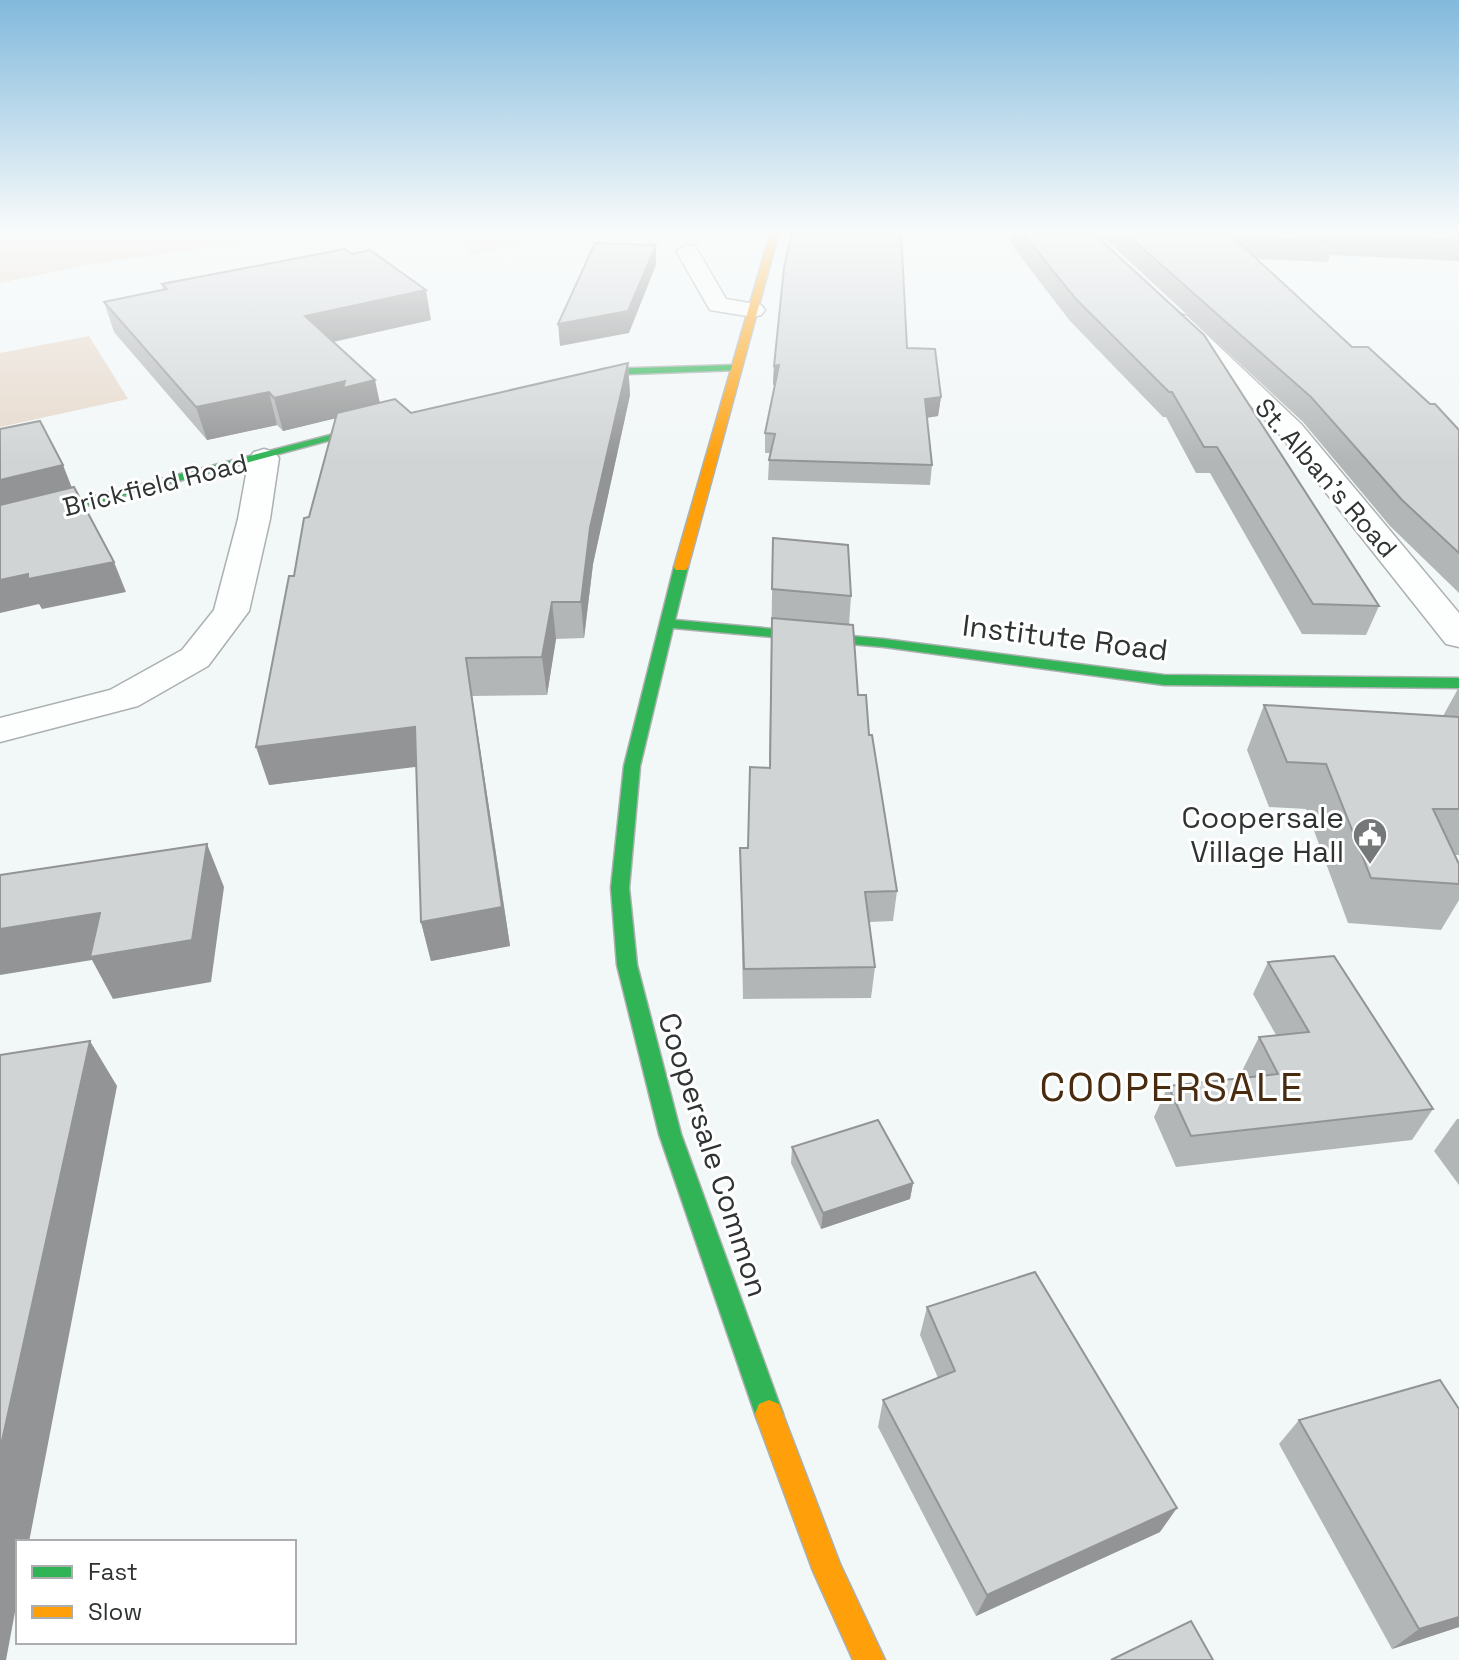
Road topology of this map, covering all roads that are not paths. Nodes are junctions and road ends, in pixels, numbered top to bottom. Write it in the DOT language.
graph roads {
  1 [pos="742,308"];
  2 [pos="1166,308"];
  3 [pos="753,310"];
  4 [pos="736,368"];
  5 [pos="544,385"];
  6 [pos="411,417"];
  7 [pos="264,458"];
  8 [pos="0,525"];
  9 [pos="665,623"];
  10 [pos="1459,636"];
  11 [pos="1459,683"];
  12 [pos="0,730"];
  13 [pos="869,1660"];
  1 -- 3 [label="street"];
  2 -- 10 [label="street, St. Alban's Road"];
  3 -- 4 [label="street, Coopersale Common"];
  4 -- 5 [label="street"];
  4 -- 9 [label="street, Coopersale Common"];
  6 -- 7 [label="street, Brickfield Road"];
  7 -- 8 [label="street, Brickfield Road"];
  7 -- 12 [label="street, Brickfield Road"];
  9 -- 11 [label="street, Institute Road"];
  9 -- 13 [label="street, Coopersale Common"];
}
